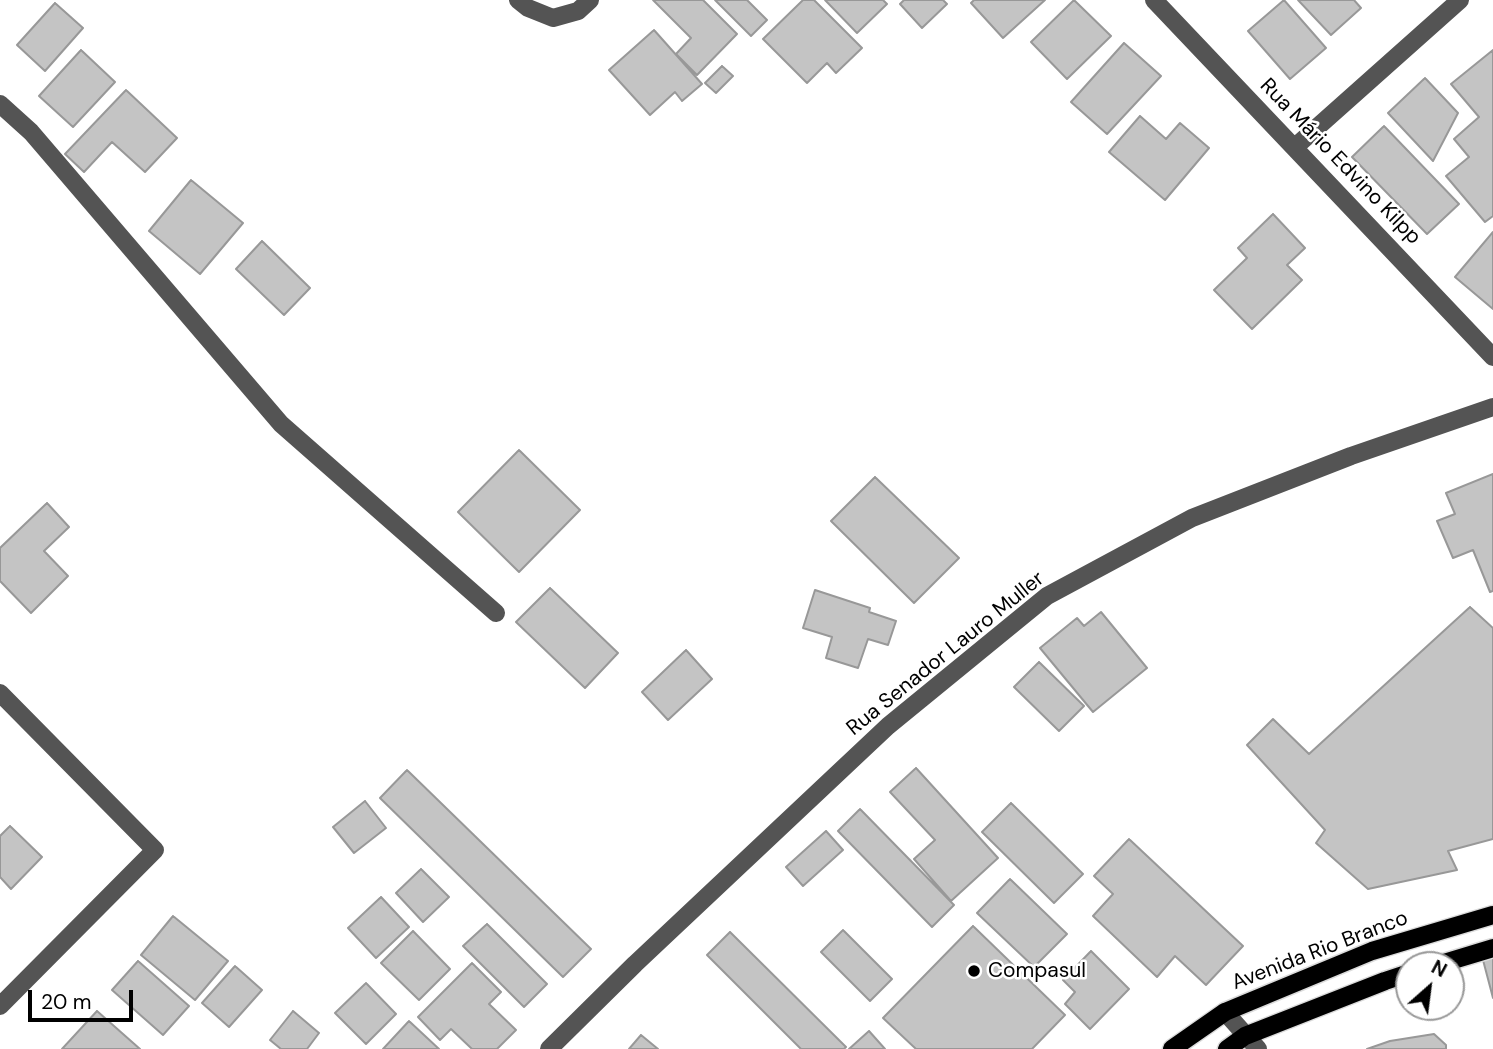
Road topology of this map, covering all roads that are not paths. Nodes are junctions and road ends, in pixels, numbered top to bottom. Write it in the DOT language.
graph roads {
  1 [pos="518,0"];
  2 [pos="590,0"];
  3 [pos="1154,0"];
  4 [pos="1460,0"];
  5 [pos="0,104"];
  6 [pos="1295,148"];
  7 [pos="1493,356"];
  8 [pos="1493,407"];
  9 [pos="496,613"];
  10 [pos="0,693"];
  11 [pos="1493,915"];
  12 [pos="1493,948"];
  13 [pos="1465,956"];
  14 [pos="1395,979"];
  15 [pos="0,1006"];
  16 [pos="1225,1013"];
  17 [pos="1252,1043"];
  18 [pos="549,1049"];
  19 [pos="1172,1049"];
  20 [pos="1227,1049"];
  1 -- 2 [label="street"];
  3 -- 6 [label="street, Rua Mário Edvino Kilpp"];
  4 -- 6 [label="street"];
  5 -- 9 [label="street"];
  6 -- 7 [label="street, Rua Mário Edvino Kilpp"];
  8 -- 18 [label="street, Rua Senador Lauro Muller"];
  10 -- 15 [label="street"];
  11 -- 16 [label="main road, Avenida Rio Branco"];
  12 -- 13 [label="main road"];
  14 -- 17 [label="main road"];
  16 -- 17 [label="street"];
  16 -- 19 [label="main road, Avenida Rio Branco"];
  17 -- 20 [label="main road"];
}
